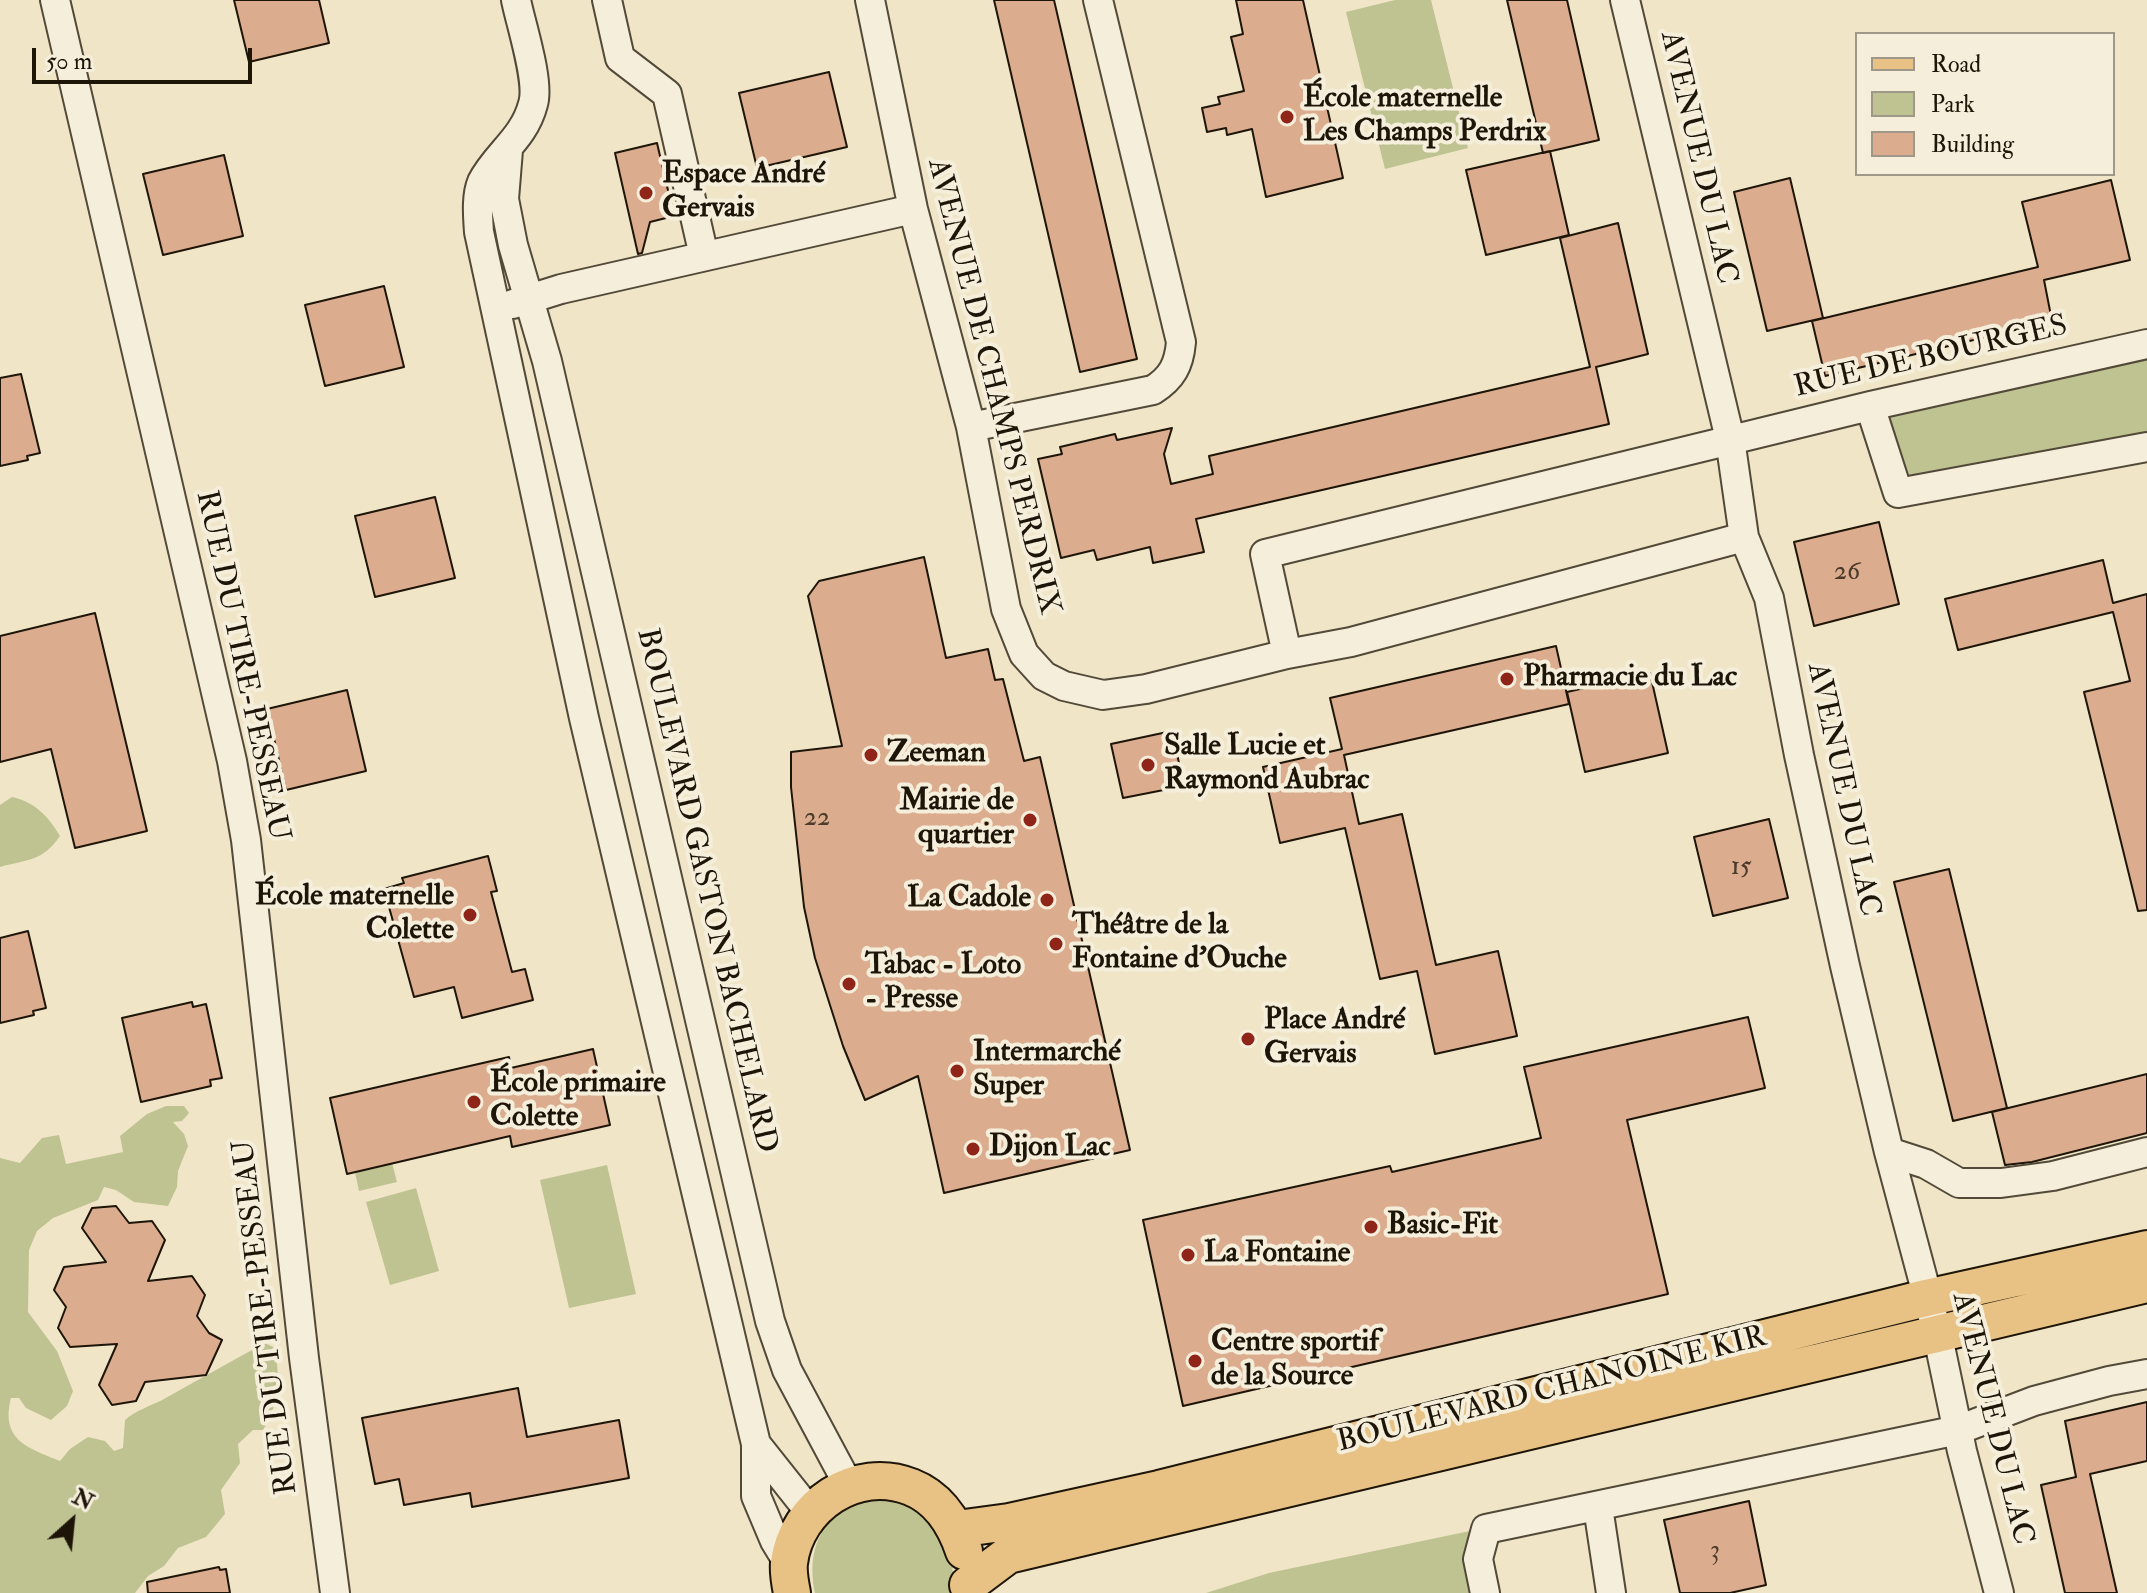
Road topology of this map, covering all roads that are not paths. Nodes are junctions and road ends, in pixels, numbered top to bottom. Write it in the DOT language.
graph roads {
  1 [pos="55,0"];
  2 [pos="516,0"];
  3 [pos="607,0"];
  4 [pos="870,0"];
  5 [pos="1098,0"];
  6 [pos="1625,0"];
  7 [pos="508,150"];
  8 [pos="913,209"];
  9 [pos="704,256"];
  10 [pos="530,298"];
  11 [pos="496,309"];
  12 [pos="2147,344"];
  13 [pos="1870,406"];
  14 [pos="971,427"];
  15 [pos="1730,439"];
  16 [pos="2147,447"];
  17 [pos="1744,537"];
  18 [pos="1287,654"];
  19 [pos="1889,1152"];
  20 [pos="2147,1152"];
  21 [pos="2147,1249"];
  22 [pos="2147,1284"];
  23 [pos="1926,1298"];
  24 [pos="1937,1332"];
  25 [pos="2147,1374"];
  26 [pos="1958,1430"];
  27 [pos="756,1444"];
  28 [pos="849,1486"];
  29 [pos="1598,1507"];
  30 [pos="810,1512"];
  31 [pos="957,1529"];
  32 [pos="790,1578"];
  33 [pos="966,1589"];
  34 [pos="335,1593"];
  35 [pos="1485,1593"];
  36 [pos="1611,1593"];
  37 [pos="1999,1593"];
  1 -- 34 [label="street, RUE DU TIRE-PESSEAU"];
  2 -- 7 [label="street, BOULEVARD GASTON BACHELARD"];
  3 -- 9 [label="street"];
  4 -- 8 [label="street, AVENUE DE CHAMPS PERDRIX"];
  5 -- 14 [label="street"];
  6 -- 15 [label="street, AVENUE DU LAC"];
  7 -- 10 [label="street, BOULEVARD GASTON BACHELARD"];
  7 -- 11 [label="street, BOULEVARD GASTON BACHELARD"];
  8 -- 9 [label="street"];
  8 -- 14 [label="street, AVENUE DE CHAMPS PERDRIX"];
  9 -- 10 [label="street"];
  10 -- 11 [label="street"];
  10 -- 28 [label="street, BOULEVARD GASTON BACHELARD"];
  11 -- 27 [label="street, BOULEVARD GASTON BACHELARD"];
  12 -- 13 [label="street, RUE DE BOURGES"];
  13 -- 15 [label="street, RUE DE BOURGES"];
  13 -- 16 [label="street"];
  14 -- 18 [label="street, AVENUE DE CHAMPS PERDRIX"];
  15 -- 17 [label="street, AVENUE DU LAC"];
  15 -- 18 [label="street"];
  17 -- 18 [label="street, AVENUE DE CHAMPS PERDRIX"];
  17 -- 19 [label="street, AVENUE DU LAC"];
  19 -- 20 [label="street"];
  19 -- 23 [label="street, AVENUE DU LAC"];
  21 -- 23 [label="main road, BOULEVARD CHANOINE KIR"];
  22 -- 24 [label="main road, BOULEVARD CHANOINE KIR"];
  23 -- 24 [label="street, AVENUE DU LAC"];
  23 -- 31 [label="main road, BOULEVARD CHANOINE KIR"];
  24 -- 26 [label="street, AVENUE DU LAC"];
  24 -- 33 [label="main road, BOULEVARD CHANOINE KIR"];
  25 -- 26 [label="street"];
  26 -- 29 [label="street"];
  26 -- 37 [label="street, AVENUE DU LAC"];
  27 -- 30 [label="street, BOULEVARD GASTON BACHELARD"];
  27 -- 32 [label="street, BOULEVARD GASTON BACHELARD"];
  28 -- 30 [label="main road"];
  28 -- 31 [label="main road"];
  29 -- 35 [label="street"];
  29 -- 36 [label="street"];
  30 -- 32 [label="main road"];
  31 -- 33 [label="main road"];
}
